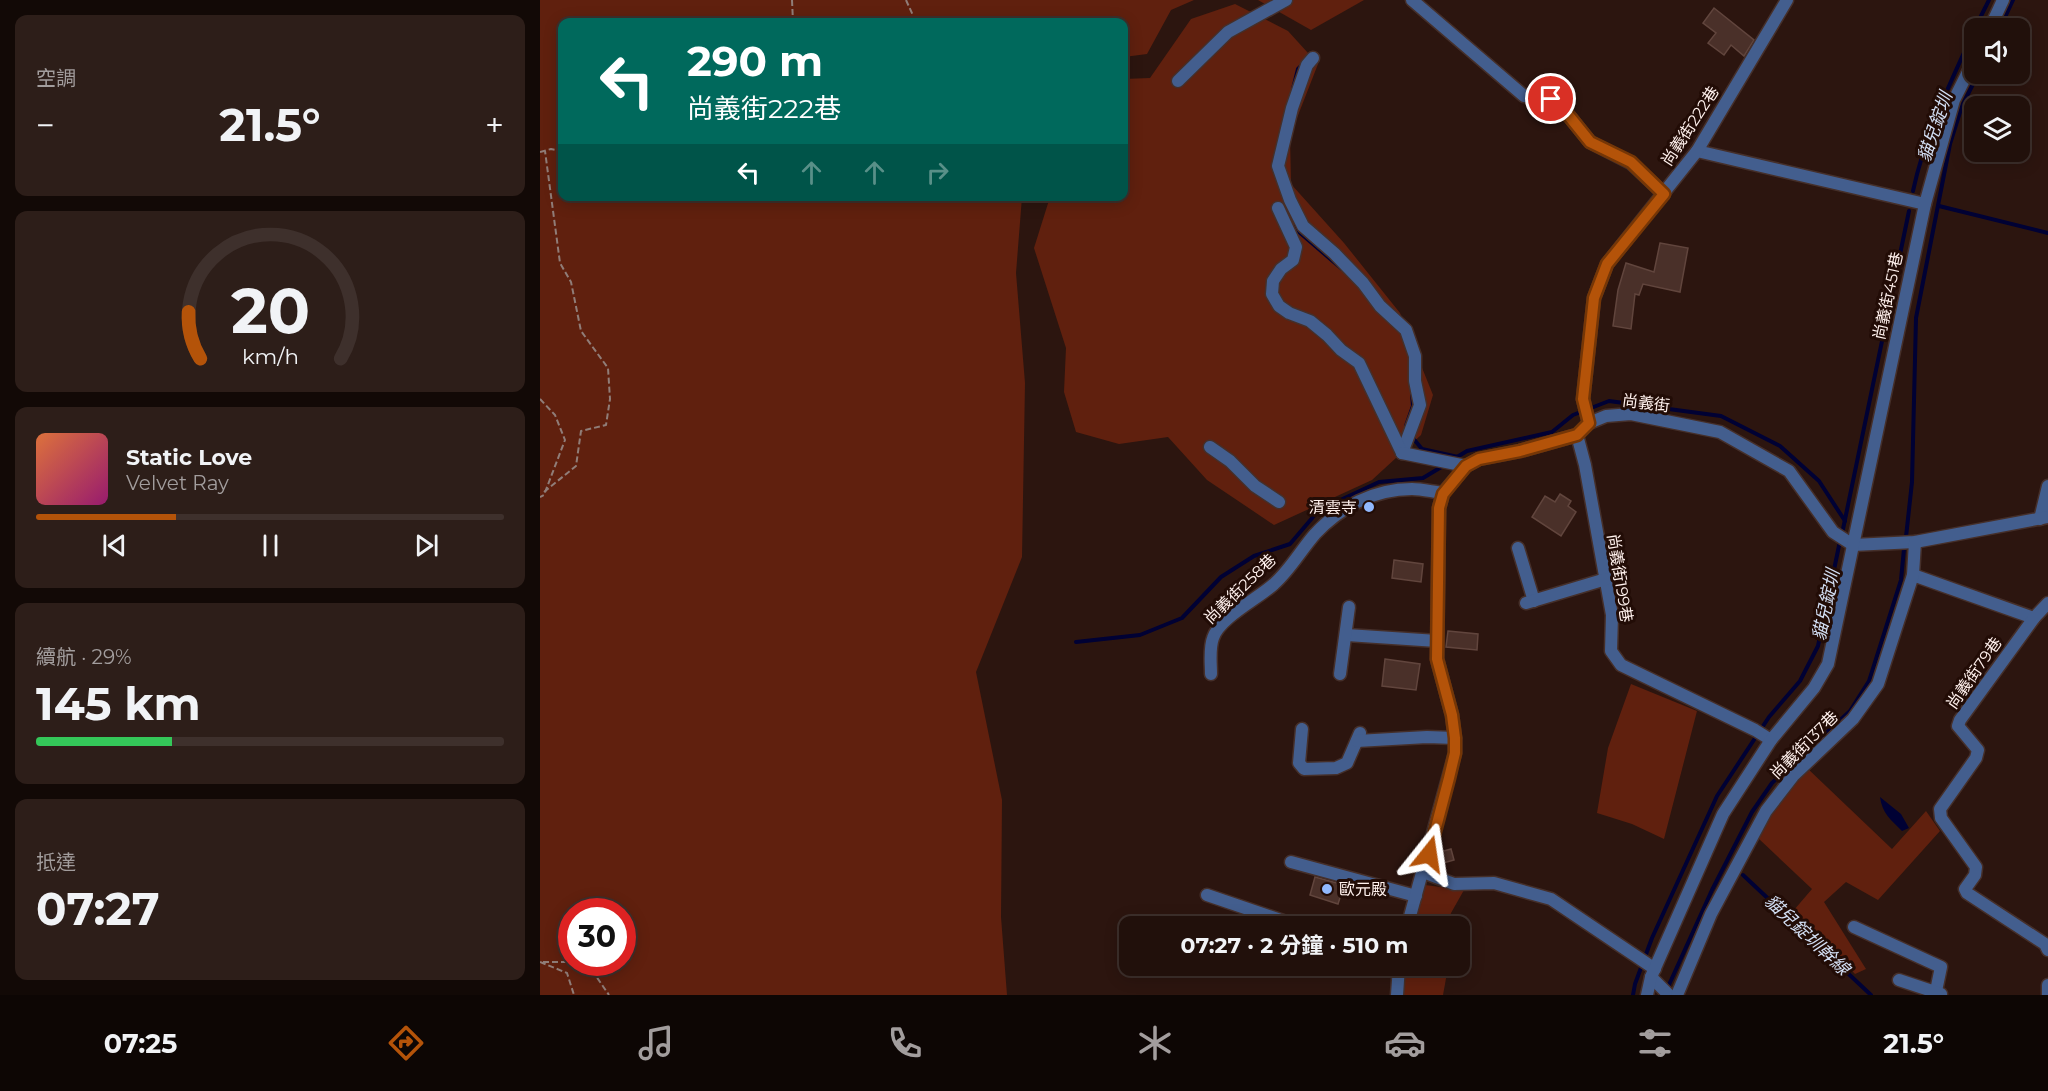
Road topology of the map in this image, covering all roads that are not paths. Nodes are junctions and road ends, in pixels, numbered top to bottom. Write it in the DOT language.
graph roads {
  1 [pos="1286,0"];
  2 [pos="1787,0"];
  3 [pos="2004,0"];
  4 [pos="1415,1"];
  5 [pos="1995,18"];
  6 [pos="1313,58"];
  7 [pos="1964,80"];
  8 [pos="1178,81"];
  9 [pos="1697,151"];
  10 [pos="1664,194"];
  11 [pos="1925,204"];
  12 [pos="1278,208"];
  13 [pos="1589,423"];
  14 [pos="1577,435"];
  15 [pos="1210,447"];
  16 [pos="1402,453"];
  17 [pos="1462,466"];
  18 [pos="2048,486"];
  19 [pos="1443,494"];
  20 [pos="1279,501"];
  21 [pos="2044,518"];
  22 [pos="1915,542"];
  23 [pos="1853,545"];
  24 [pos="1518,548"];
  25 [pos="1912,575"];
  26 [pos="1606,579"];
  27 [pos="2048,603"];
  28 [pos="1349,607"];
  29 [pos="2034,618"];
  30 [pos="1347,636"];
  31 [pos="1437,641"];
  32 [pos="1211,674"];
  33 [pos="1340,674"];
  34 [pos="1302,729"];
  35 [pos="1455,738"];
  36 [pos="1771,740"];
  37 [pos="1291,862"];
  38 [pos="1424,872"];
  39 [pos="1207,895"];
  40 [pos="1416,896"];
  41 [pos="1269,916"];
  42 [pos="1410,916"];
  43 [pos="1854,927"];
  44 [pos="2048,950"];
  45 [pos="1653,973"];
  46 [pos="1398,976"];
  47 [pos="1899,980"];
  48 [pos="2048,986"];
  49 [pos="1939,993"];
  50 [pos="1397,995"];
  51 [pos="1647,995"];
  52 [pos="1669,995"];
  53 [pos="1677,995"];
  54 [pos="2048,995"];
  1 -- 8 [label="street"];
  2 -- 9 [label="street, 尚義街222巷"];
  3 -- 5 [label="street"];
  4 -- 10 [label="street"];
  6 -- 16 [label="street"];
  7 -- 11 [label="street, 尚義街451巷"];
  9 -- 10 [label="street, 尚義街222巷"];
  9 -- 11 [label="street"];
  10 -- 13 [label="street, 尚義街222巷"];
  11 -- 23 [label="street, 尚義街451巷"];
  12 -- 16 [label="street"];
  13 -- 14 [label="street, 尚義街"];
  13 -- 23 [label="street, 尚義街"];
  14 -- 17 [label="street, 尚義街"];
  14 -- 26 [label="street, 尚義街199巷"];
  15 -- 20 [label="street"];
  16 -- 17 [label="street"];
  17 -- 19 [label="street"];
  18 -- 21 [label="street"];
  19 -- 31 [label="street"];
  19 -- 32 [label="street, 尚義街258巷"];
  21 -- 22 [label="street"];
  22 -- 23 [label="street"];
  22 -- 25 [label="street, 尚義街137巷"];
  23 -- 36 [label="street, 尚義街137巷"];
  24 -- 26 [label="street"];
  25 -- 29 [label="street"];
  25 -- 53 [label="street, 尚義街137巷"];
  26 -- 36 [label="street, 尚義街199巷"];
  27 -- 29 [label="street, 尚義街79巷"];
  28 -- 30 [label="street"];
  29 -- 44 [label="street, 尚義街79巷"];
  30 -- 31 [label="street"];
  30 -- 33 [label="street"];
  31 -- 35 [label="street"];
  34 -- 35 [label="street"];
  35 -- 38 [label="street"];
  36 -- 45 [label="street, 尚義街137巷"];
  37 -- 40 [label="street"];
  38 -- 40 [label="street"];
  38 -- 45 [label="street"];
  39 -- 41 [label="street"];
  40 -- 42 [label="street"];
  43 -- 49 [label="street"];
  45 -- 51 [label="street"];
  45 -- 52 [label="street"];
  46 -- 50 [label="street"];
  47 -- 49 [label="street"];
  48 -- 54 [label="street"];
}
